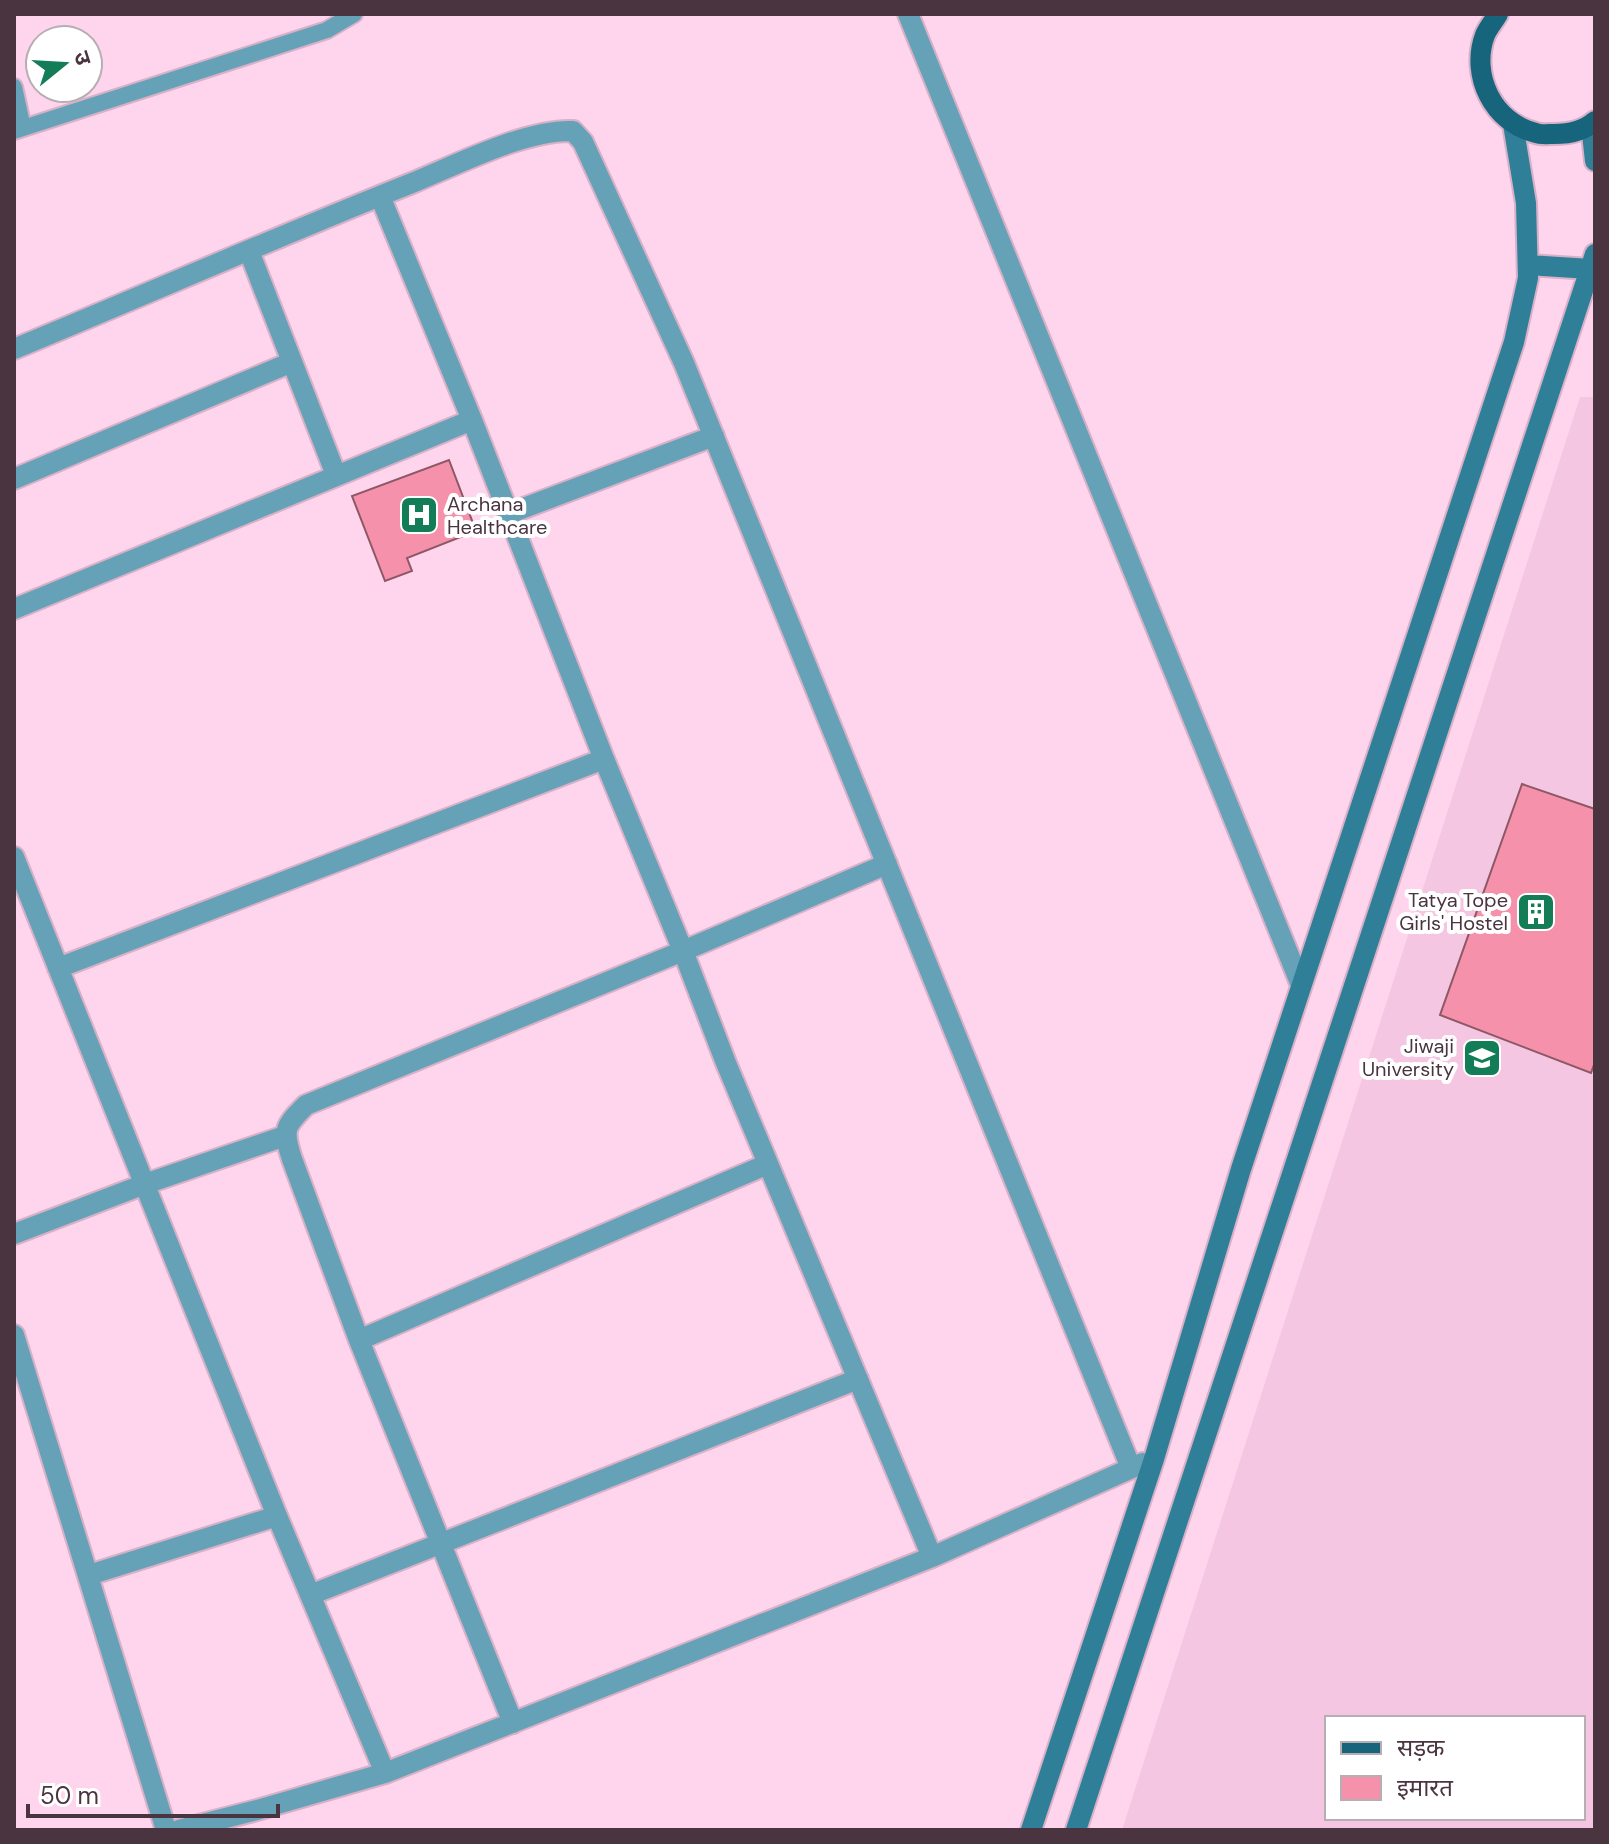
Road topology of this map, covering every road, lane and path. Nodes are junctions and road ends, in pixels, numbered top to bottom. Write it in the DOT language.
graph roads {
  1 [pos="354,14"];
  2 [pos="908,14"];
  3 [pos="1498,14"];
  4 [pos="1485,24"];
  5 [pos="14,87"];
  6 [pos="1593,123"];
  7 [pos="1513,124"];
  8 [pos="19,129"];
  9 [pos="1595,161"];
  10 [pos="380,196"];
  11 [pos="249,251"];
  12 [pos="1592,261"];
  13 [pos="1528,265"];
  14 [pos="14,349"];
  15 [pos="292,362"];
  16 [pos="472,420"];
  17 [pos="714,436"];
  18 [pos="336,475"];
  19 [pos="14,479"];
  20 [pos="508,514"];
  21 [pos="14,609"];
  22 [pos="604,759"];
  23 [pos="14,857"];
  24 [pos="887,864"];
  25 [pos="683,951"];
  26 [pos="58,968"];
  27 [pos="1301,985"];
  28 [pos="285,1136"];
  29 [pos="768,1164"];
  30 [pos="145,1184"];
  31 [pos="14,1234"];
  32 [pos="14,1335"];
  33 [pos="359,1340"];
  34 [pos="858,1379"];
  35 [pos="1154,1459"];
  36 [pos="1131,1468"];
  37 [pos="277,1516"];
  38 [pos="440,1543"];
  39 [pos="932,1557"];
  40 [pos="89,1575"];
  41 [pos="310,1595"];
  42 [pos="513,1723"];
  43 [pos="385,1773"];
  44 [pos="166,1830"];
  45 [pos="179,1830"];
  46 [pos="1031,1830"];
  47 [pos="1076,1830"];
  1 -- 8 [label="lane"];
  2 -- 27 [label="street"];
  3 -- 4 [label="main road"];
  4 -- 7 [label="main road"];
  5 -- 8 [label="lane"];
  6 -- 7 [label="main road"];
  6 -- 9 [label="main road"];
  7 -- 13 [label="main road"];
  10 -- 11 [label="street"];
  10 -- 16 [label="street"];
  10 -- 17 [label="street"];
  11 -- 14 [label="street"];
  11 -- 15 [label="street"];
  12 -- 13 [label="main road"];
  12 -- 47 [label="main road"];
  13 -- 27 [label="main road"];
  15 -- 18 [label="street"];
  15 -- 19 [label="street"];
  16 -- 18 [label="street"];
  16 -- 20 [label="street"];
  17 -- 20 [label="street"];
  17 -- 24 [label="street"];
  18 -- 21 [label="street"];
  20 -- 22 [label="street"];
  22 -- 25 [label="street"];
  22 -- 26 [label="street"];
  23 -- 26 [label="street"];
  24 -- 25 [label="street"];
  24 -- 36 [label="street"];
  25 -- 28 [label="street"];
  25 -- 29 [label="street"];
  26 -- 30 [label="street"];
  27 -- 35 [label="main road"];
  28 -- 30 [label="street"];
  28 -- 33 [label="street"];
  29 -- 33 [label="street"];
  29 -- 34 [label="street"];
  30 -- 31 [label="street"];
  30 -- 37 [label="street"];
  32 -- 40 [label="street"];
  33 -- 38 [label="street"];
  34 -- 38 [label="street"];
  34 -- 39 [label="street"];
  35 -- 36 [label="street"];
  35 -- 46 [label="main road"];
  36 -- 39 [label="street"];
  37 -- 40 [label="street"];
  37 -- 41 [label="street"];
  38 -- 41 [label="street"];
  38 -- 42 [label="street"];
  39 -- 42 [label="street"];
  40 -- 44 [label="street"];
  41 -- 43 [label="street"];
  42 -- 43 [label="street"];
  43 -- 45 [label="street"];
}
